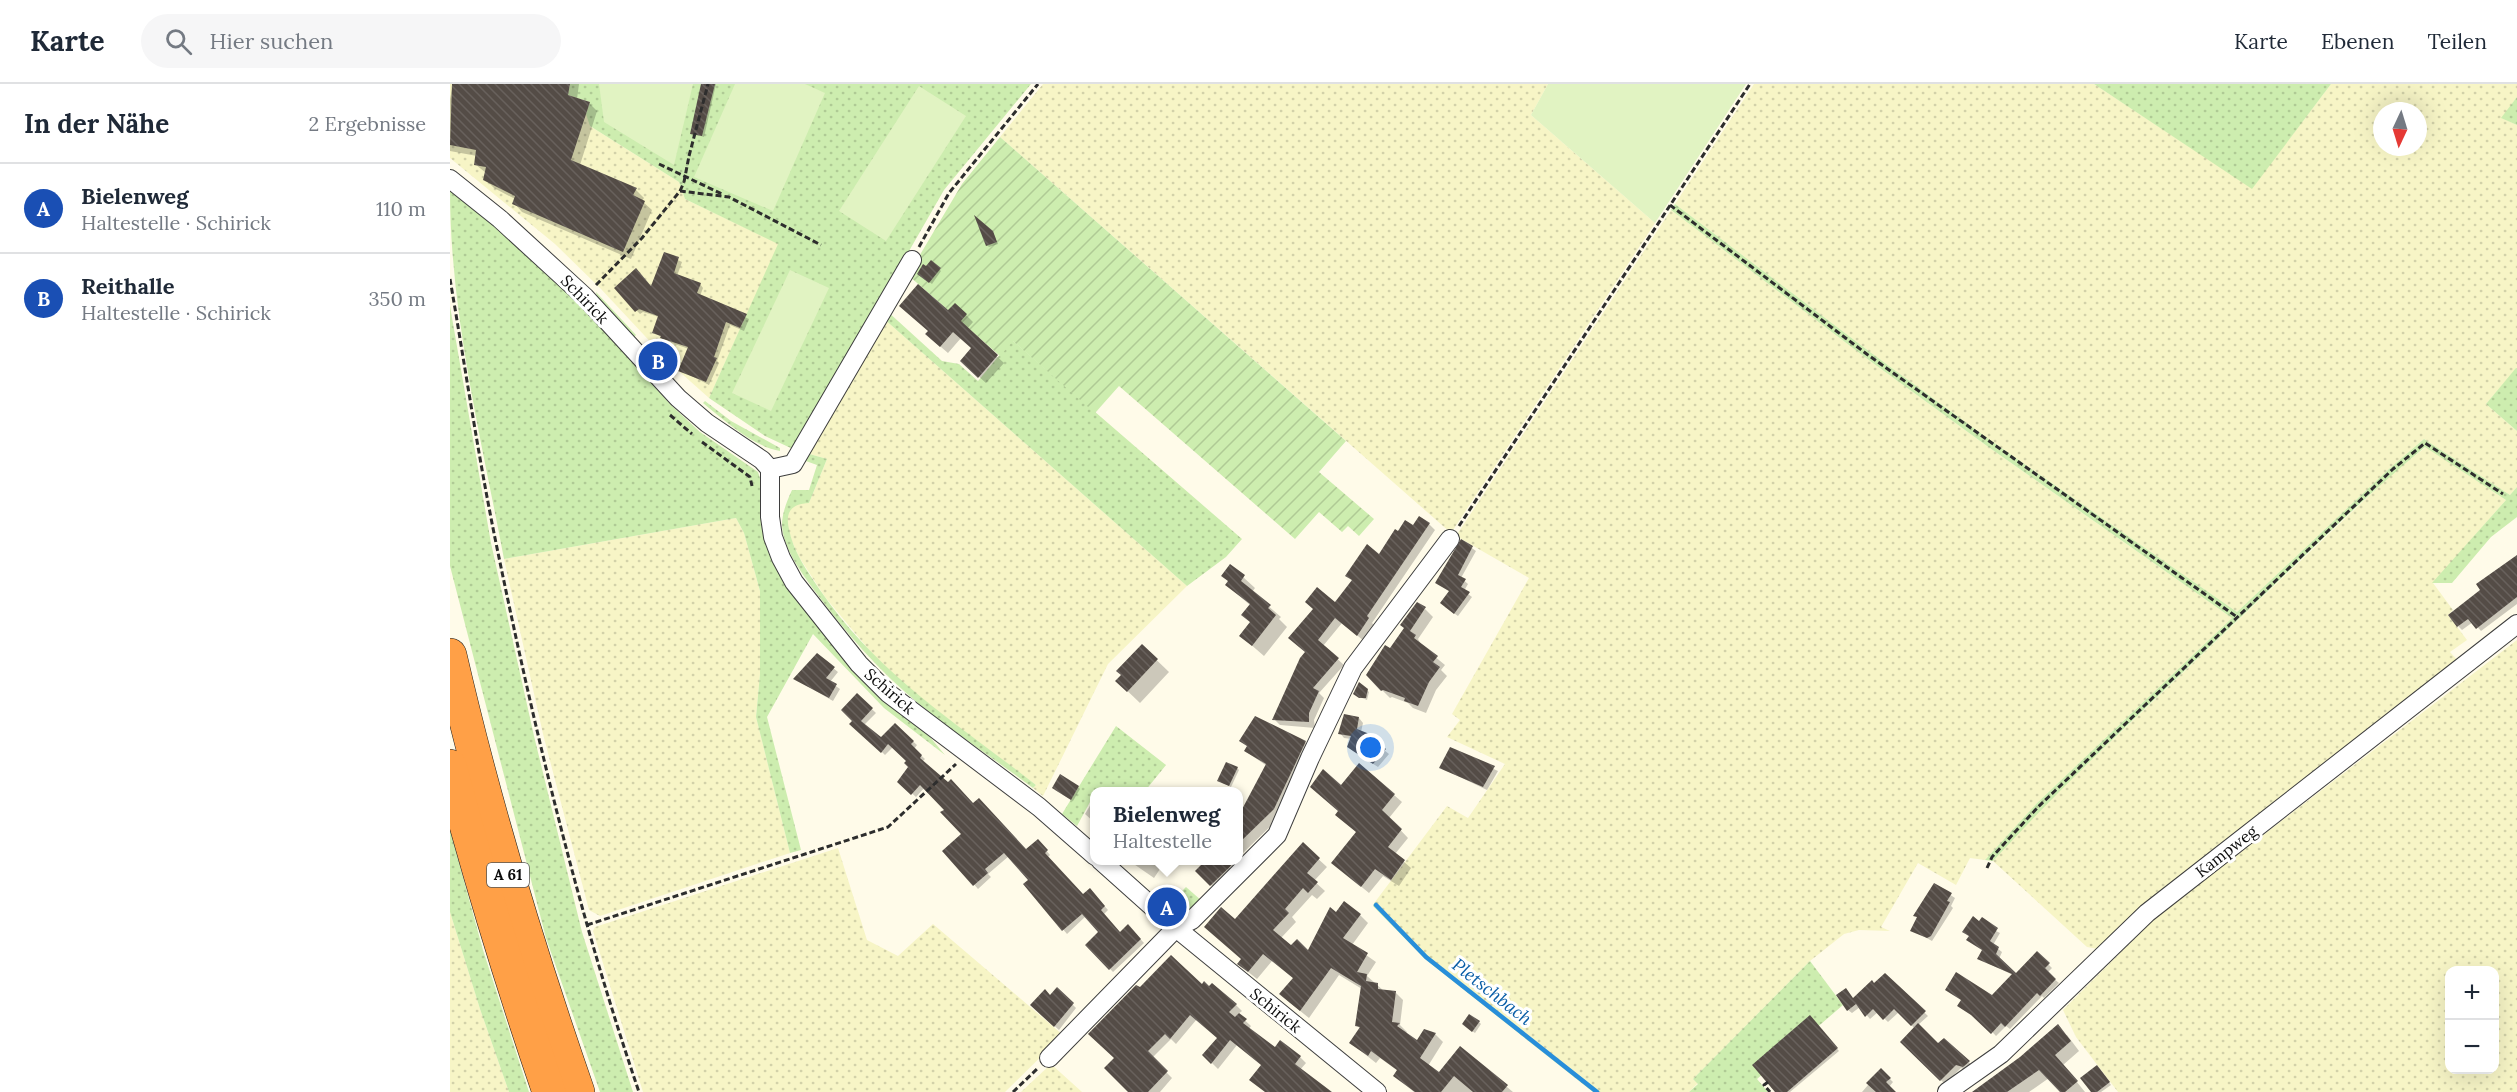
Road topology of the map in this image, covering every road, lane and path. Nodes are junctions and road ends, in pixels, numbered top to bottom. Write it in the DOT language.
graph roads {
  1 [pos="708,84"];
  2 [pos="1038,84"];
  3 [pos="1750,84"];
  4 [pos="660,164"];
  5 [pos="450,178"];
  6 [pos="680,191"];
  7 [pos="729,197"];
  8 [pos="1670,205"];
  9 [pos="821,245"];
  10 [pos="912,260"];
  11 [pos="450,279"];
  12 [pos="585,297"];
  13 [pos="669,414"];
  14 [pos="770,469"];
  15 [pos="753,487"];
  16 [pos="2503,494"];
  17 [pos="1450,539"];
  18 [pos="2237,617"];
  19 [pos="2517,624"];
  20 [pos="450,655"];
  21 [pos="968,754"];
  22 [pos="450,766"];
  23 [pos="1090,852"];
  24 [pos="1105,865"];
  25 [pos="1987,868"];
  26 [pos="587,925"];
  27 [pos="1176,928"];
  28 [pos="1049,1058"];
  29 [pos="1768,1082"];
  30 [pos="549,1092"];
  31 [pos="578,1092"];
  32 [pos="639,1092"];
  33 [pos="1012,1092"];
  34 [pos="1377,1092"];
  35 [pos="1770,1092"];
  36 [pos="1947,1092"];
  1 -- 6 [label="path, bridge"];
  2 -- 10 [label="path"];
  3 -- 8 [label="path"];
  4 -- 7 [label="path"];
  5 -- 12 [label="street, Schirick"];
  6 -- 7 [label="path"];
  6 -- 12 [label="path"];
  7 -- 9 [label="path"];
  8 -- 17 [label="path"];
  8 -- 18 [label="path"];
  10 -- 14 [label="street"];
  11 -- 26 [label="path"];
  12 -- 14 [label="street, Schirick"];
  13 -- 15 [label="path"];
  14 -- 21 [label="street, Schirick"];
  16 -- 18 [label="path"];
  17 -- 27 [label="street"];
  18 -- 25 [label="path"];
  19 -- 36 [label="street, Kampweg"];
  20 -- 31 [label="highway, A 61"];
  21 -- 23 [label="street, Schirick"];
  21 -- 26 [label="path"];
  22 -- 30 [label="highway, A 61"];
  24 -- 27 [label="street, Schirick"];
  26 -- 32 [label="path"];
  27 -- 28 [label="street"];
  27 -- 34 [label="street, Schirick"];
  28 -- 33 [label="path"];
  29 -- 35 [label="path"];
}
